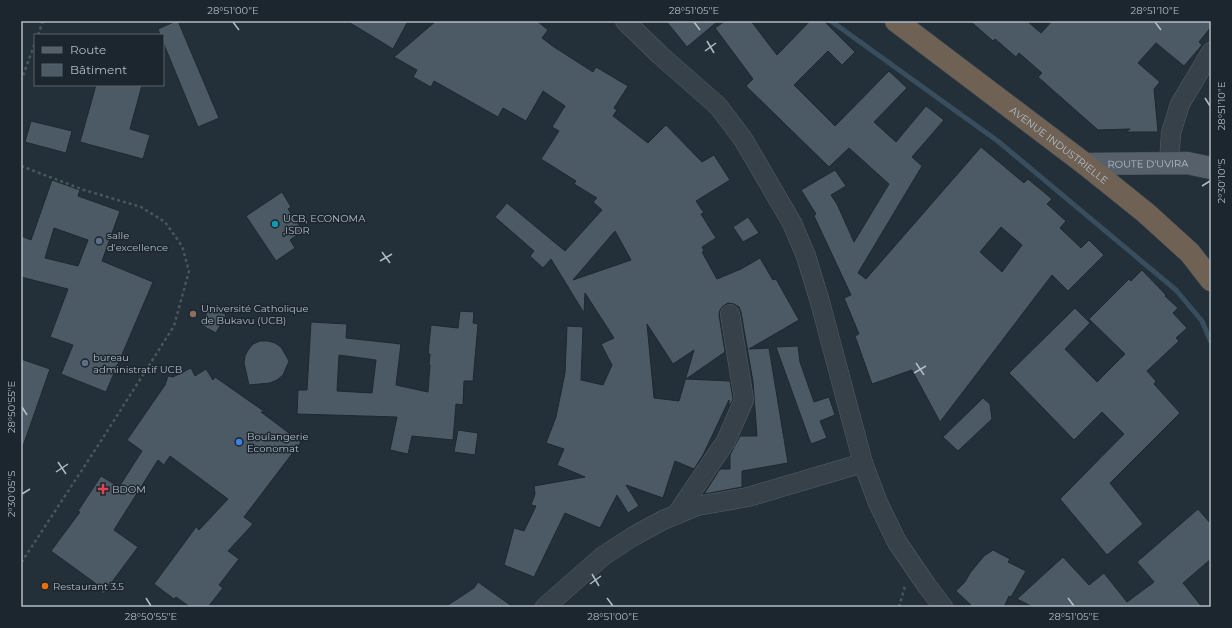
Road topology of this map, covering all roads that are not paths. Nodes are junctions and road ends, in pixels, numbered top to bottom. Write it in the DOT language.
graph roads {
  1 [pos="625,21"];
  2 [pos="896,21"];
  3 [pos="1211,52"];
  4 [pos="1168,163"];
  5 [pos="1085,164"];
  6 [pos="1211,168"];
  7 [pos="1211,280"];
  8 [pos="730,314"];
  9 [pos="863,464"];
  10 [pos="676,515"];
  11 [pos="545,607"];
  12 [pos="943,607"];
  1 -- 9 [label="street"];
  2 -- 5 [label="highway, AVENUE INDUSTRIELLE"];
  3 -- 4 [label="street"];
  4 -- 5 [label="main road, ROUTE D'UVIRA"];
  4 -- 6 [label="main road, ROUTE D'UVIRA"];
  5 -- 7 [label="highway, AVENUE INDUSTRIELLE"];
  8 -- 10 [label="street"];
  9 -- 10 [label="street"];
  9 -- 12 [label="street"];
  10 -- 11 [label="street"];
}
